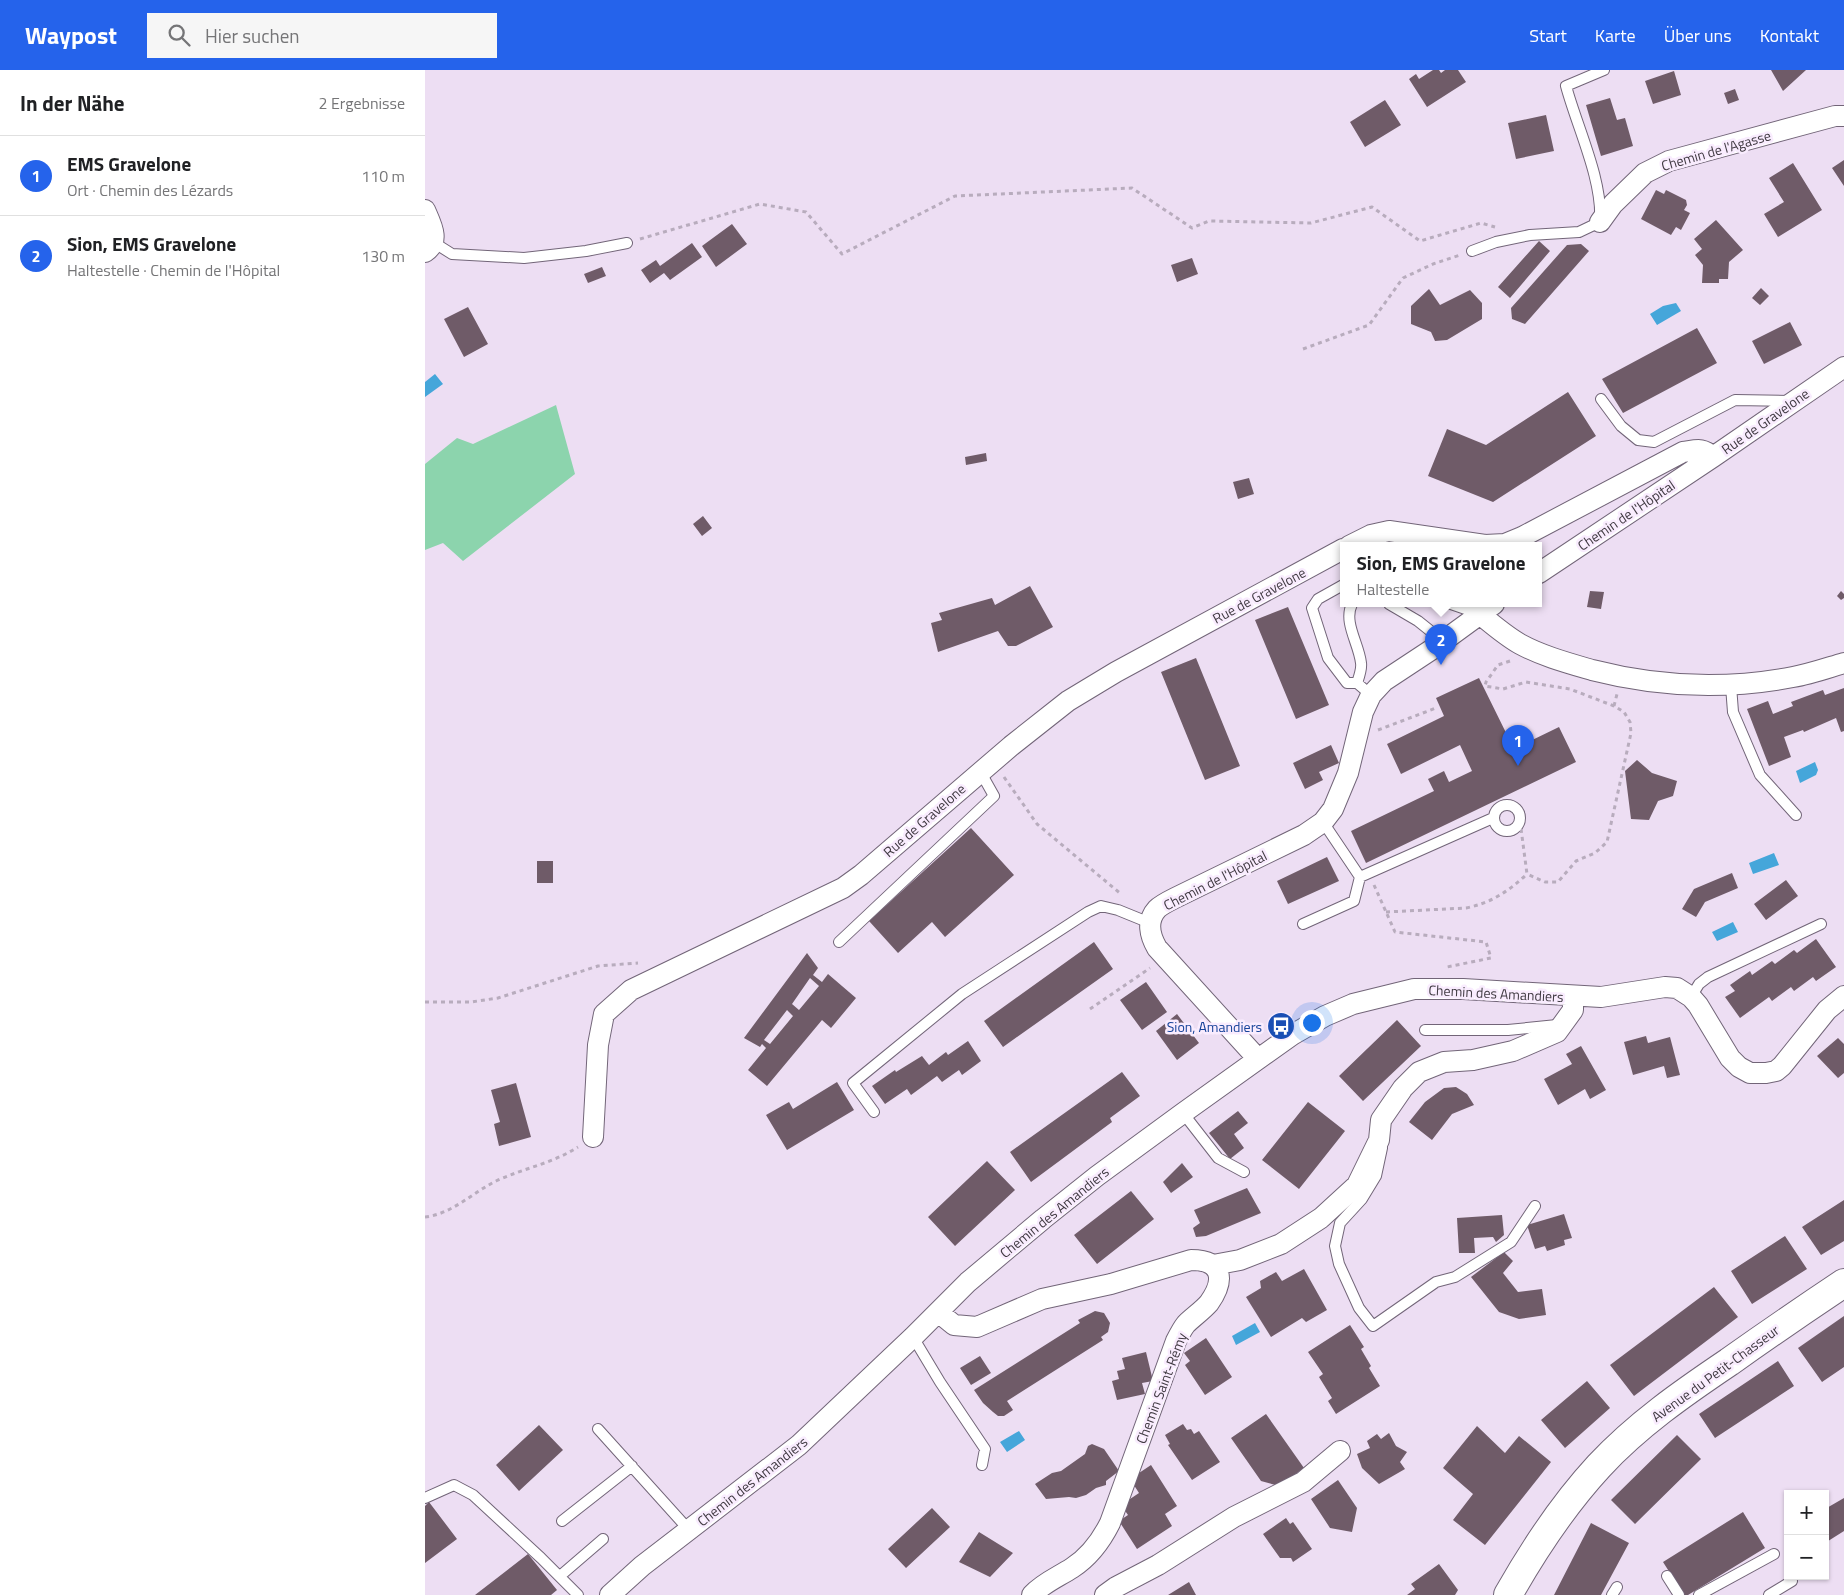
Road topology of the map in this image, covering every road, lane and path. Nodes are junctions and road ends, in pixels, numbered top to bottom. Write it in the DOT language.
graph roads {
  1 [pos="1604,70"];
  2 [pos="1841,112"];
  3 [pos="425,210"];
  4 [pos="1600,222"];
  5 [pos="1529,235"];
  6 [pos="627,243"];
  7 [pos="429,247"];
  8 [pos="1472,251"];
  9 [pos="1303,349"];
  10 [pos="1844,367"];
  11 [pos="1601,399"];
  12 [pos="1794,401"];
  13 [pos="1713,457"];
  14 [pos="1357,542"];
  15 [pos="1466,542"];
  16 [pos="1510,542"];
  17 [pos="1340,551"];
  18 [pos="1542,571"];
  19 [pos="1340,587"];
  20 [pos="1351,607"];
  21 [pos="1394,607"];
  22 [pos="1473,607"];
  23 [pos="1487,609"];
  24 [pos="1443,641"];
  25 [pos="1844,663"];
  26 [pos="1492,672"];
  27 [pos="1731,686"];
  28 [pos="1364,689"];
  29 [pos="1436,708"];
  30 [pos="1377,730"];
  31 [pos="981,777"];
  32 [pos="1796,815"];
  33 [pos="1493,818"];
  34 [pos="1520,821"];
  35 [pos="1323,822"];
  36 [pos="1527,874"];
  37 [pos="1365,875"];
  38 [pos="1123,896"];
  39 [pos="1386,912"];
  40 [pos="1150,923"];
  41 [pos="1303,924"];
  42 [pos="1821,924"];
  43 [pos="839,942"];
  44 [pos="1165,957"];
  45 [pos="644,963"];
  46 [pos="1443,968"];
  47 [pos="1844,996"];
  48 [pos="1573,997"];
  49 [pos="1691,997"];
  50 [pos="425,1002"];
  51 [pos="1090,1009"];
  52 [pos="1562,1025"];
  53 [pos="1425,1030"];
  54 [pos="1258,1059"];
  55 [pos="874,1112"];
  56 [pos="1183,1113"];
  57 [pos="593,1137"];
  58 [pos="1379,1140"];
  59 [pos="1244,1172"];
  60 [pos="1535,1206"];
  61 [pos="425,1217"];
  62 [pos="1213,1265"];
  63 [pos="1844,1283"];
  64 [pos="938,1312"];
  65 [pos="913,1337"];
  66 [pos="599,1428"];
  67 [pos="1340,1451"];
  68 [pos="982,1465"];
  69 [pos="632,1466"];
  70 [pos="425,1498"];
  71 [pos="562,1521"];
  72 [pos="689,1530"];
  73 [pos="603,1539"];
  74 [pos="1774,1554"];
  75 [pos="559,1576"];
  76 [pos="1667,1576"];
  77 [pos="1792,1581"];
  78 [pos="578,1595"];
  79 [pos="610,1595"];
  80 [pos="1032,1595"];
  81 [pos="1105,1595"];
  82 [pos="1508,1595"];
  83 [pos="1679,1595"];
  84 [pos="1699,1595"];
  85 [pos="1769,1595"];
  1 -- 4 [label="lane"];
  2 -- 4 [label="street, Chemin de l'Agasse"];
  3 -- 7 [label="street"];
  4 -- 5 [label="lane, Chemin de l'Agasse"];
  5 -- 6 [label="path"];
  5 -- 8 [label="lane, Chemin de l'Agasse"];
  6 -- 7 [label="lane"];
  8 -- 9 [label="path"];
  10 -- 12 [label="street, Rue de Gravelone"];
  11 -- 12 [label="lane"];
  12 -- 13 [label="street, Rue de Gravelone"];
  13 -- 16 [label="street, Rue de Gravelone"];
  13 -- 18 [label="street, Chemin de l'Hôpital"];
  14 -- 15 [label="street, Rue de Gravelone"];
  17 -- 31 [label="street, Rue de Gravelone"];
  19 -- 28 [label="lane"];
  20 -- 28 [label="lane"];
  21 -- 24 [label="lane"];
  22 -- 23 [label="lane"];
  23 -- 24 [label="street, Chemin de l'Hôpital"];
  23 -- 27 [label="street"];
  24 -- 28 [label="street, Chemin de l'Hôpital"];
  25 -- 27 [label="street"];
  26 -- 36 [label="path"];
  27 -- 32 [label="lane"];
  28 -- 35 [label="street, Chemin de l'Hôpital"];
  29 -- 30 [label="path"];
  31 -- 38 [label="path"];
  31 -- 43 [label="lane"];
  31 -- 57 [label="street, Rue de Gravelone"];
  33 -- 34 [label="lane"];
  33 -- 34 [label="lane"];
  33 -- 37 [label="lane"];
  34 -- 36 [label="path"];
  35 -- 37 [label="lane"];
  35 -- 40 [label="street, Chemin de l'Hôpital"];
  36 -- 39 [label="path"];
  37 -- 39 [label="path"];
  37 -- 41 [label="lane"];
  39 -- 46 [label="path"];
  40 -- 44 [label="street"];
  40 -- 55 [label="lane"];
  42 -- 49 [label="lane"];
  44 -- 51 [label="path"];
  44 -- 54 [label="street"];
  45 -- 50 [label="path"];
  47 -- 49 [label="street"];
  48 -- 49 [label="street, Chemin des Amandiers"];
  48 -- 52 [label="street, Chemin des Amandiers"];
  48 -- 54 [label="street, Chemin des Amandiers"];
  52 -- 53 [label="lane"];
  52 -- 58 [label="street, Chemin des Amandiers"];
  54 -- 56 [label="street, Chemin des Amandiers"];
  56 -- 59 [label="lane"];
  56 -- 64 [label="street, Chemin des Amandiers"];
  57 -- 61 [label="path"];
  58 -- 60 [label="lane, Chemin des Amandiers"];
  58 -- 62 [label="street, Chemin des Amandiers"];
  62 -- 64 [label="street"];
  62 -- 80 [label="street, Chemin Saint-Rémy"];
  63 -- 82 [label="street, Avenue du Petit-Chasseur"];
  64 -- 65 [label="street, Chemin des Amandiers"];
  65 -- 68 [label="lane"];
  65 -- 72 [label="street, Chemin des Amandiers"];
  66 -- 69 [label="lane"];
  67 -- 81 [label="street"];
  69 -- 71 [label="lane"];
  69 -- 72 [label="lane"];
  70 -- 75 [label="lane"];
  72 -- 79 [label="street, Chemin des Amandiers"];
  73 -- 75 [label="lane"];
  74 -- 84 [label="lane"];
  75 -- 78 [label="lane"];
  76 -- 83 [label="lane"];
  77 -- 85 [label="lane"];
}
